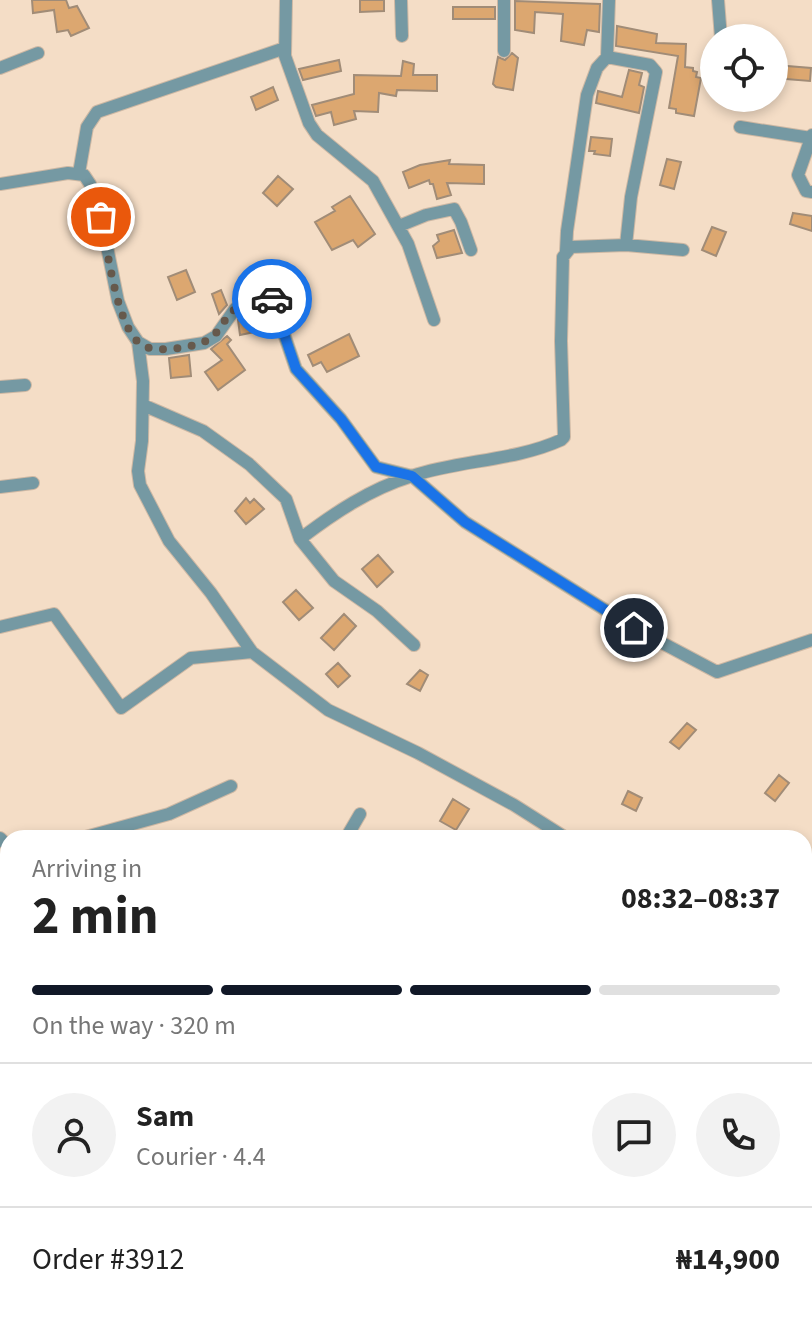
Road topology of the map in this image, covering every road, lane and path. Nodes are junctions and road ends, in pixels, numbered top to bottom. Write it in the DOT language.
graph roads {
  1 [pos="286,0"];
  2 [pos="401,0"];
  3 [pos="504,0"];
  4 [pos="609,0"];
  5 [pos="718,0"];
  6 [pos="720,24"];
  7 [pos="402,36"];
  8 [pos="285,48"];
  9 [pos="504,51"];
  10 [pos="38,53"];
  11 [pos="607,57"];
  12 [pos="0,68"];
  13 [pos="740,127"];
  14 [pos="812,136"];
  15 [pos="79,173"];
  16 [pos="0,184"];
  17 [pos="812,192"];
  18 [pos="399,226"];
  19 [pos="626,245"];
  20 [pos="471,250"];
  21 [pos="683,250"];
  22 [pos="566,251"];
  23 [pos="434,320"];
  24 [pos="138,342"];
  25 [pos="25,385"];
  26 [pos="0,387"];
  27 [pos="143,405"];
  28 [pos="412,476"];
  29 [pos="33,483"];
  30 [pos="0,487"];
  31 [pos="300,539"];
  32 [pos="0,627"];
  33 [pos="812,640"];
  34 [pos="414,645"];
  35 [pos="252,652"];
  36 [pos="231,786"];
  37 [pos="360,814"];
  38 [pos="111,830"];
  39 [pos="351,830"];
  40 [pos="553,830"];
  1 -- 8 [label="street"];
  2 -- 7 [label="street"];
  3 -- 9 [label="street"];
  4 -- 11 [label="street"];
  5 -- 6 [label="street"];
  8 -- 15 [label="street"];
  8 -- 18 [label="street"];
  10 -- 12 [label="street"];
  11 -- 19 [label="street"];
  11 -- 22 [label="street"];
  13 -- 14 [label="street"];
  14 -- 17 [label="street"];
  15 -- 16 [label="street"];
  15 -- 24 [label="street"];
  18 -- 20 [label="street"];
  18 -- 23 [label="street"];
  19 -- 21 [label="street"];
  19 -- 22 [label="street"];
  22 -- 28 [label="street"];
  24 -- 27 [label="street"];
  24 -- 28 [label="street"];
  25 -- 26 [label="street"];
  27 -- 31 [label="street"];
  27 -- 35 [label="street"];
  28 -- 31 [label="street"];
  28 -- 33 [label="street"];
  29 -- 30 [label="street"];
  31 -- 34 [label="street"];
  32 -- 35 [label="street"];
  35 -- 40 [label="street"];
  36 -- 38 [label="street"];
  37 -- 39 [label="street"];
}
